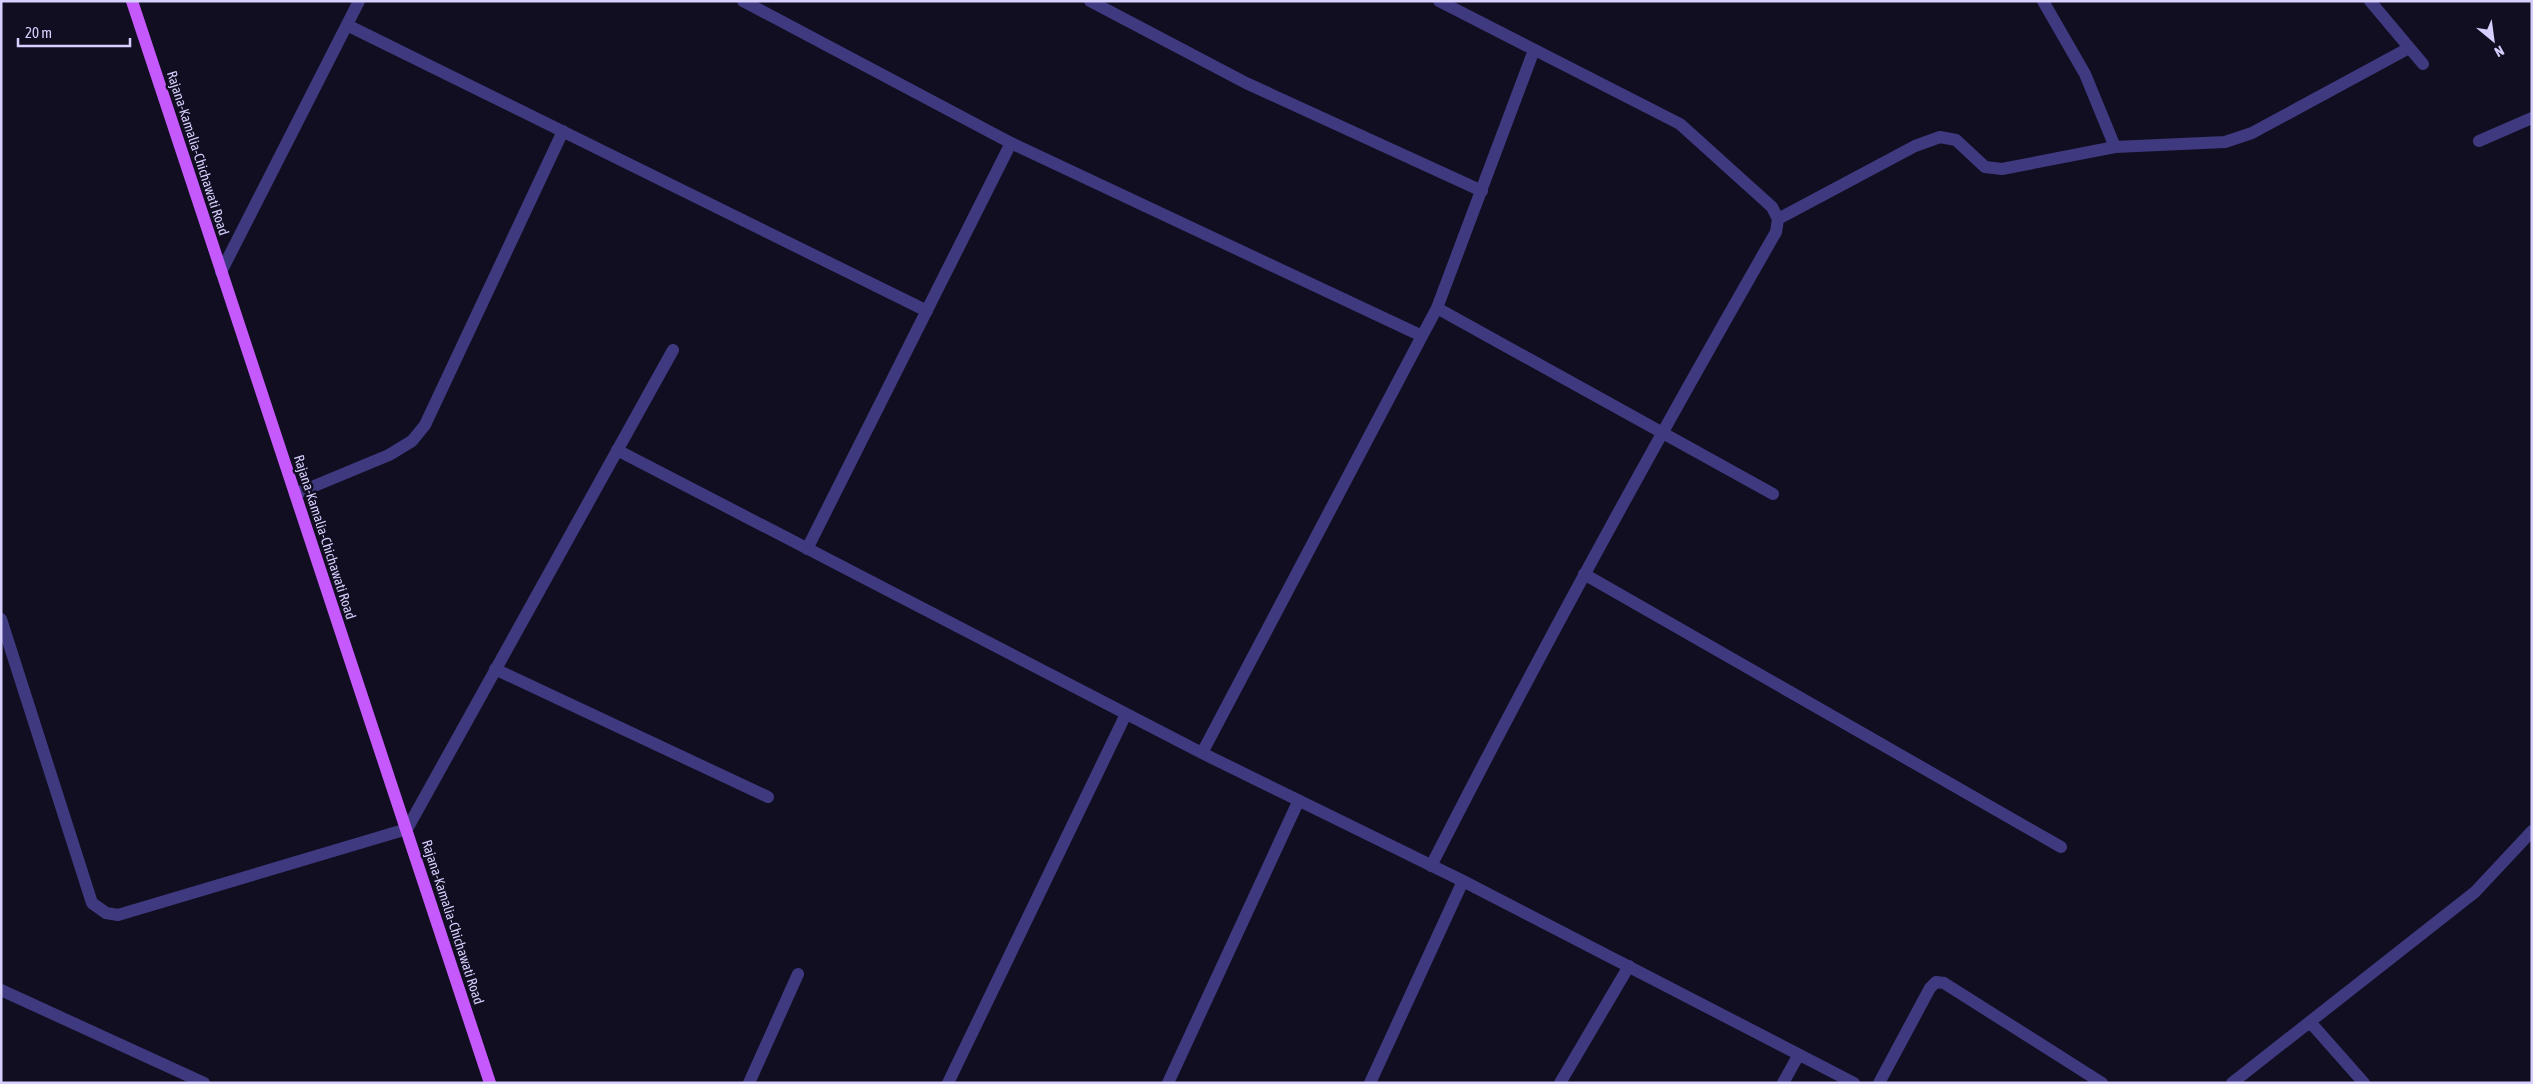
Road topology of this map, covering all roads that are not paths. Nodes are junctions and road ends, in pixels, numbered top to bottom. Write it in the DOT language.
graph roads {
  1 [pos="132,1"];
  2 [pos="359,1"];
  3 [pos="743,1"];
  4 [pos="1090,1"];
  5 [pos="1439,1"];
  6 [pos="2043,1"];
  7 [pos="2370,1"];
  8 [pos="762,6"];
  9 [pos="347,24"];
  10 [pos="2409,48"];
  11 [pos="1534,50"];
  12 [pos="2422,64"];
  13 [pos="2532,118"];
  14 [pos="563,131"];
  15 [pos="2479,141"];
  16 [pos="1012,143"];
  17 [pos="2115,146"];
  18 [pos="1482,192"];
  19 [pos="1778,219"];
  20 [pos="221,272"];
  21 [pos="1437,308"];
  22 [pos="927,311"];
  23 [pos="1422,336"];
  24 [pos="672,350"];
  25 [pos="1662,430"];
  26 [pos="617,450"];
  27 [pos="295,494"];
  28 [pos="1773,494"];
  29 [pos="807,549"];
  30 [pos="1584,574"];
  31 [pos="1,619"];
  32 [pos="495,669"];
  33 [pos="1126,714"];
  34 [pos="1202,753"];
  35 [pos="768,797"];
  36 [pos="1298,802"];
  37 [pos="406,829"];
  38 [pos="2532,832"];
  39 [pos="2061,847"];
  40 [pos="1431,866"];
  41 [pos="1463,880"];
  42 [pos="1628,966"];
  43 [pos="798,974"];
  44 [pos="1,990"];
  45 [pos="2310,1022"];
  46 [pos="1798,1056"];
  47 [pos="204,1083"];
  48 [pos="490,1083"];
  49 [pos="749,1083"];
  50 [pos="948,1083"];
  51 [pos="1168,1083"];
  52 [pos="1370,1083"];
  53 [pos="1560,1083"];
  54 [pos="1783,1083"];
  55 [pos="1854,1083"];
  56 [pos="1879,1083"];
  57 [pos="2102,1083"];
  58 [pos="2232,1083"];
  59 [pos="2364,1083"];
  1 -- 20 [label="main road, Rajana-Kamalia-Chichawati Road"];
  2 -- 9 [label="street"];
  3 -- 8 [label="street"];
  4 -- 18 [label="street"];
  5 -- 11 [label="street"];
  6 -- 17 [label="street"];
  7 -- 10 [label="street"];
  8 -- 16 [label="street"];
  9 -- 14 [label="street"];
  9 -- 20 [label="street"];
  10 -- 12 [label="street"];
  10 -- 17 [label="street"];
  11 -- 18 [label="street"];
  11 -- 19 [label="street"];
  13 -- 15 [label="street"];
  14 -- 22 [label="street"];
  14 -- 27 [label="street"];
  16 -- 22 [label="street"];
  16 -- 23 [label="street"];
  17 -- 19 [label="street"];
  18 -- 21 [label="street"];
  19 -- 25 [label="street"];
  20 -- 27 [label="main road, Rajana-Kamalia-Chichawati Road"];
  21 -- 23 [label="street"];
  21 -- 25 [label="street"];
  22 -- 29 [label="street"];
  23 -- 34 [label="street"];
  24 -- 26 [label="street"];
  25 -- 28 [label="street"];
  25 -- 30 [label="street"];
  26 -- 29 [label="street"];
  26 -- 32 [label="street"];
  27 -- 37 [label="main road, Rajana-Kamalia-Chichawati Road"];
  29 -- 33 [label="street"];
  30 -- 39 [label="street"];
  30 -- 40 [label="street"];
  31 -- 37 [label="street"];
  32 -- 35 [label="street"];
  32 -- 37 [label="street"];
  33 -- 34 [label="street"];
  33 -- 50 [label="street"];
  34 -- 36 [label="street"];
  36 -- 40 [label="street"];
  36 -- 51 [label="street"];
  37 -- 48 [label="main road, Rajana-Kamalia-Chichawati Road"];
  38 -- 45 [label="street"];
  40 -- 41 [label="street"];
  41 -- 42 [label="street"];
  41 -- 52 [label="street"];
  42 -- 46 [label="street"];
  42 -- 53 [label="street"];
  43 -- 49 [label="street"];
  44 -- 47 [label="street"];
  45 -- 58 [label="street"];
  45 -- 59 [label="street"];
  46 -- 54 [label="street"];
  46 -- 55 [label="street"];
  56 -- 57 [label="street"];
}
